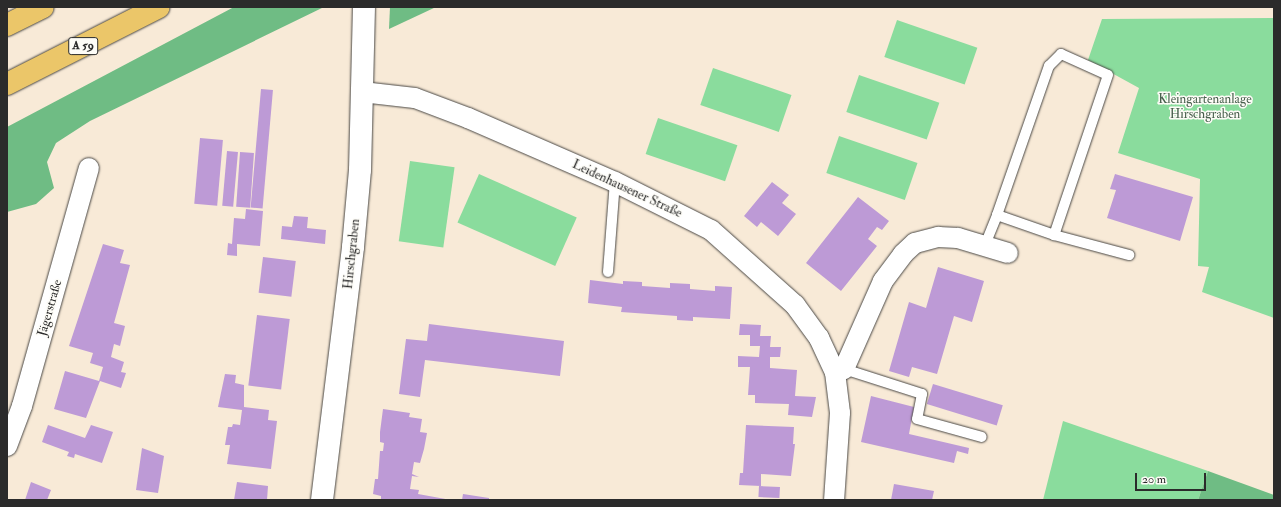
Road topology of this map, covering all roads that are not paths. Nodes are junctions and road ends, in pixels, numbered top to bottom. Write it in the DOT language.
graph roads {
  1 [pos="43,7"];
  2 [pos="159,7"];
  3 [pos="364,7"];
  4 [pos="7,25"];
  5 [pos="7,84"];
  6 [pos="362,92"];
  7 [pos="89,168"];
  8 [pos="615,182"];
  9 [pos="997,215"];
  10 [pos="1054,235"];
  11 [pos="985,245"];
  12 [pos="1008,253"];
  13 [pos="1129,255"];
  14 [pos="608,272"];
  15 [pos="839,370"];
  16 [pos="982,437"];
  17 [pos="7,446"];
  18 [pos="322,500"];
  19 [pos="834,500"];
  1 -- 4 [label="highway"];
  2 -- 5 [label="highway, A 59"];
  3 -- 6 [label="street, Hirschgraben"];
  6 -- 8 [label="street, Leidenhausener Straße"];
  6 -- 18 [label="street, Hirschgraben"];
  7 -- 17 [label="street, Jägerstraße"];
  8 -- 14 [label="lane"];
  8 -- 15 [label="street, Leidenhausener Straße"];
  9 -- 10 [label="lane"];
  9 -- 10 [label="lane"];
  9 -- 11 [label="lane"];
  10 -- 13 [label="lane"];
  11 -- 12 [label="street"];
  11 -- 15 [label="street"];
  15 -- 16 [label="lane"];
  15 -- 19 [label="street, Leidenhausener Straße"];
}
